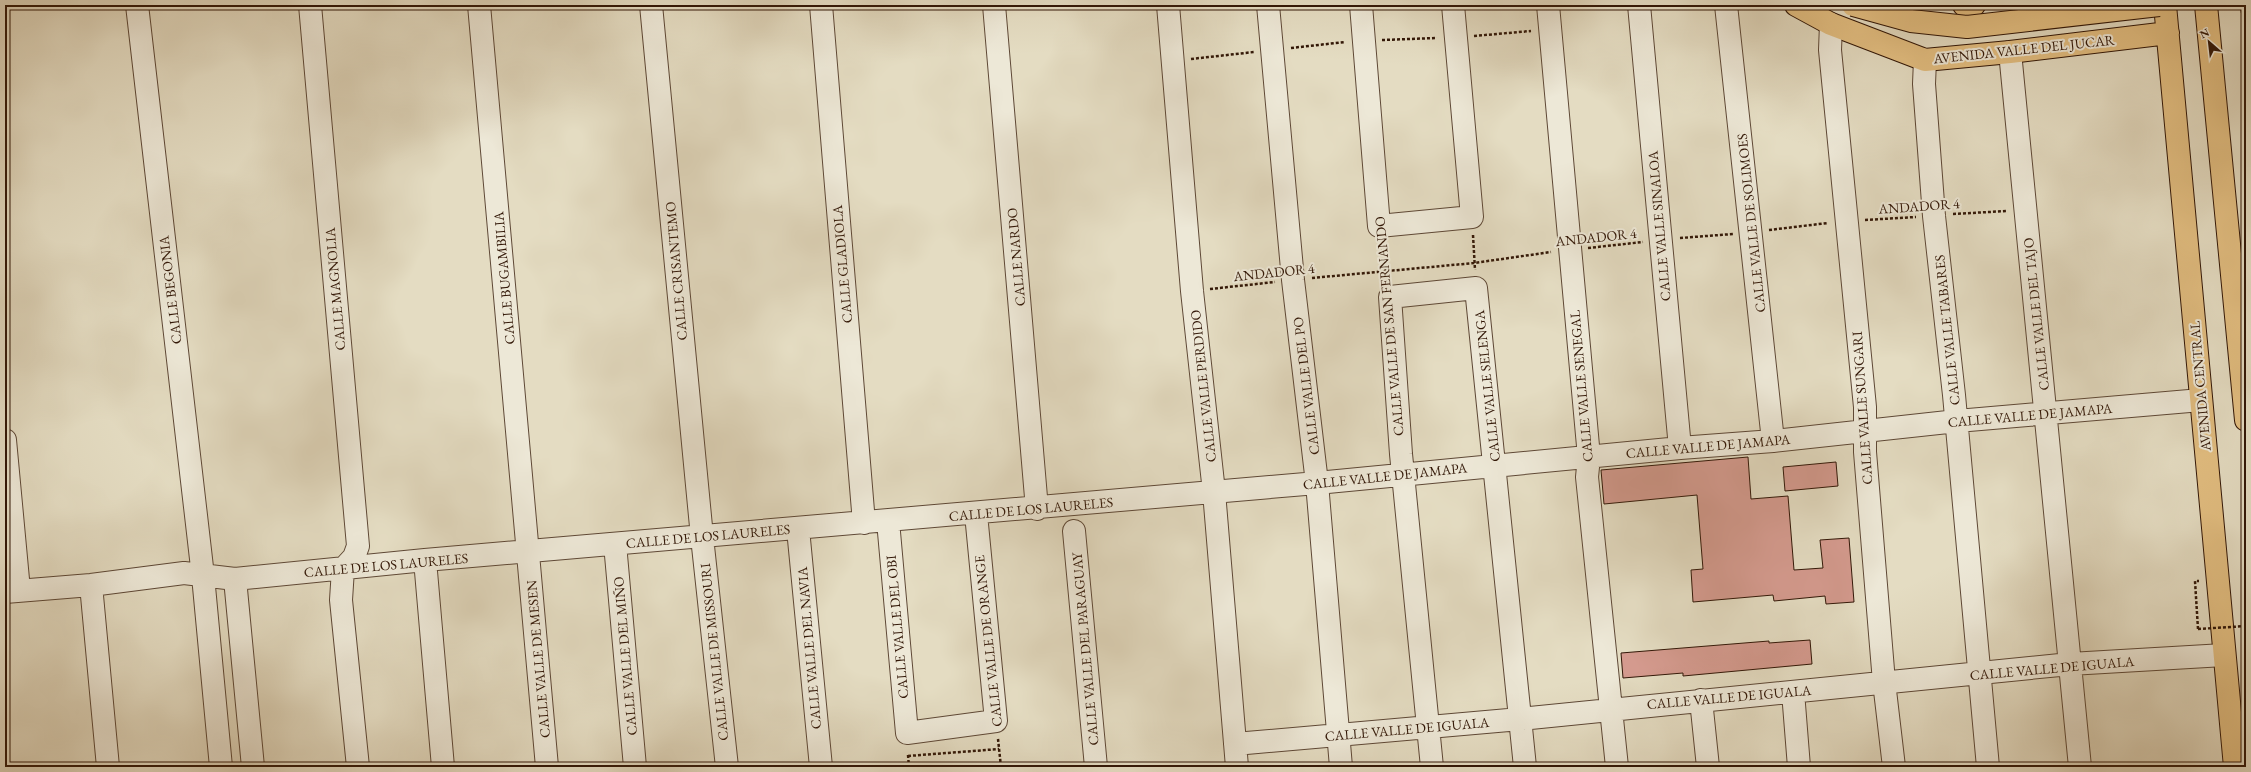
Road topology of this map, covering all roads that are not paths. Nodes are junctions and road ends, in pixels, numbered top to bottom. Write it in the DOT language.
graph roads {
  1 [pos="137,5"];
  2 [pos="310,5"];
  3 [pos="479,5"];
  4 [pos="651,5"];
  5 [pos="821,5"];
  6 [pos="994,5"];
  7 [pos="1168,5"];
  8 [pos="1268,5"];
  9 [pos="1361,5"];
  10 [pos="1453,5"];
  11 [pos="1548,5"];
  12 [pos="1638,5"];
  13 [pos="1726,5"];
  14 [pos="1796,5"];
  15 [pos="1853,5"];
  16 [pos="1964,5"];
  17 [pos="1974,5"];
  18 [pos="2093,5"];
  19 [pos="2106,5"];
  20 [pos="2126,5"];
  21 [pos="2159,5"];
  22 [pos="2165,5"];
  23 [pos="2206,5"];
  24 [pos="1830,24"];
  25 [pos="2168,33"];
  26 [pos="2120,39"];
  27 [pos="2068,46"];
  28 [pos="2010,52"];
  29 [pos="1925,60"];
  30 [pos="1476,288"];
  31 [pos="2201,400"];
  32 [pos="2046,413"];
  33 [pos="2246,420"];
  34 [pos="1956,421"];
  35 [pos="1864,430"];
  36 [pos="5,440"];
  37 [pos="1774,440"];
  38 [pos="1680,448"];
  39 [pos="1589,457"];
  40 [pos="1496,466"];
  41 [pos="1404,474"];
  42 [pos="1317,483"];
  43 [pos="1214,492"];
  44 [pos="1037,509"];
  45 [pos="976,514"];
  46 [pos="888,521"];
  47 [pos="864,523"];
  48 [pos="798,529"];
  49 [pos="1074,531"];
  50 [pos="702,537"];
  51 [pos="615,544"];
  52 [pos="528,552"];
  53 [pos="425,560"];
  54 [pos="343,569"];
  55 [pos="203,576"];
  56 [pos="235,579"];
  57 [pos="91,585"];
  58 [pos="12,591"];
  59 [pos="2224,656"];
  60 [pos="2070,664"];
  61 [pos="1978,673"];
  62 [pos="1884,682"];
  63 [pos="1793,692"];
  64 [pos="1701,700"];
  65 [pos="1611,708"];
  66 [pos="1520,719"];
  67 [pos="1429,726"];
  68 [pos="907,733"];
  69 [pos="1338,736"];
  70 [pos="1235,744"];
  71 [pos="108,767"];
  72 [pos="221,767"];
  73 [pos="253,767"];
  74 [pos="358,767"];
  75 [pos="443,767"];
  76 [pos="547,767"];
  77 [pos="635,767"];
  78 [pos="727,767"];
  79 [pos="821,767"];
  80 [pos="1096,767"];
  81 [pos="1237,767"];
  82 [pos="1341,767"];
  83 [pos="1432,767"];
  84 [pos="1525,767"];
  85 [pos="1616,767"];
  86 [pos="1708,767"];
  87 [pos="1799,767"];
  88 [pos="1894,767"];
  89 [pos="1988,767"];
  90 [pos="2080,767"];
  91 [pos="2235,767"];
  1 -- 55 [label="street, CALLE BEGONIA"];
  2 -- 54 [label="street, CALLE MAGNOLIA"];
  3 -- 52 [label="street, CALLE BUGAMBILIA"];
  4 -- 50 [label="street, CALLE CRISANTEMO"];
  5 -- 47 [label="street, CALLE GLADIOLA"];
  6 -- 44 [label="street, CALLE NARDO"];
  7 -- 43 [label="street, CALLE VALLE PERDIDO"];
  8 -- 42 [label="street, CALLE VALLE DEL PO"];
  9 -- 10 [label="street, CALLE VALLE DE SAN FERNANDO"];
  11 -- 39 [label="street, CALLE VALLE SENEGAL"];
  12 -- 38 [label="street, CALLE VALLE SINALOA"];
  13 -- 37 [label="street, CALLE VALLE DE SOLIMOES"];
  14 -- 24 [label="main road, AVENIDA VALLE DEL JUCAR"];
  15 -- 21 [label="main road, AVENIDA VALLE DEL JUCAR, bridge"];
  16 -- 17 [label="main road"];
  18 -- 27 [label="main road"];
  19 -- 26 [label="main road"];
  20 -- 26 [label="main road"];
  22 -- 25 [label="main road, AVENIDA CENTRAL"];
  23 -- 33 [label="main road"];
  24 -- 29 [label="main road, AVENIDA VALLE DEL JUCAR"];
  24 -- 35 [label="street, CALLE VALLE SUNGARI"];
  25 -- 26 [label="main road, AVENIDA VALLE DEL JUCAR"];
  25 -- 31 [label="main road, AVENIDA CENTRAL"];
  26 -- 27 [label="main road, AVENIDA VALLE DEL JUCAR"];
  27 -- 28 [label="main road, AVENIDA VALLE DEL JUCAR"];
  28 -- 29 [label="main road, AVENIDA VALLE DEL JUCAR"];
  28 -- 32 [label="street, CALLE VALLE DEL TAJO"];
  29 -- 34 [label="street, CALLE VALLE TABARES"];
  30 -- 40 [label="street, CALLE VALLE SELENGA"];
  30 -- 41 [label="street, CALLE VALLE DE SAN FERNANDO"];
  31 -- 32 [label="street, CALLE VALLE DE JAMAPA"];
  31 -- 59 [label="main road, AVENIDA CENTRAL"];
  32 -- 34 [label="street, CALLE VALLE DE JAMAPA"];
  32 -- 60 [label="street, CALLE VALLE DEL TAJO"];
  34 -- 35 [label="street, CALLE VALLE DE JAMAPA"];
  34 -- 61 [label="street, CALLE VALLE TABARES"];
  35 -- 37 [label="street, CALLE VALLE DE JAMAPA"];
  35 -- 62 [label="street, CALLE VALLE SUNGARI"];
  36 -- 58 [label="street"];
  37 -- 38 [label="street, CALLE VALLE DE JAMAPA"];
  38 -- 39 [label="street, CALLE VALLE DE JAMAPA"];
  39 -- 40 [label="street, CALLE VALLE DE JAMAPA"];
  39 -- 65 [label="street, CALLE VALLE SENEGAL"];
  40 -- 41 [label="street, CALLE VALLE DE JAMAPA"];
  40 -- 66 [label="street, CALLE VALLE SELENGA"];
  41 -- 42 [label="street, CALLE VALLE DE JAMAPA"];
  41 -- 67 [label="street, CALLE VALLE DE SAN FERNANDO"];
  42 -- 43 [label="street, CALLE VALLE DE JAMAPA"];
  42 -- 69 [label="street, CALLE VALLE DEL PO"];
  43 -- 44 [label="street, CALLE DE LOS LAURELES"];
  43 -- 70 [label="street, CALLE VALLE PERDIDO"];
  44 -- 45 [label="street, CALLE DE LOS LAURELES"];
  45 -- 46 [label="street, CALLE DE LOS LAURELES"];
  45 -- 68 [label="street, CALLE VALLE DE ORANGE"];
  46 -- 47 [label="street, CALLE DE LOS LAURELES"];
  46 -- 68 [label="street, CALLE VALLE DEL OBI"];
  47 -- 48 [label="street, CALLE DE LOS LAURELES"];
  48 -- 50 [label="street, CALLE DE LOS LAURELES"];
  48 -- 79 [label="street, CALLE VALLE DEL NAVIA"];
  49 -- 80 [label="street, CALLE VALLE DEL PARAGUAY"];
  50 -- 51 [label="street, CALLE DE LOS LAURELES"];
  50 -- 78 [label="street, CALLE VALLE DE MISSOURI"];
  51 -- 52 [label="street, CALLE DE LOS LAURELES"];
  51 -- 77 [label="street, CALLE VALLE DEL MIÑO"];
  52 -- 53 [label="street, CALLE DE LOS LAURELES"];
  52 -- 76 [label="street, CALLE VALLE DE MESEN"];
  53 -- 54 [label="street, CALLE DE LOS LAURELES"];
  53 -- 75 [label="street"];
  54 -- 56 [label="street, CALLE DE LOS LAURELES"];
  54 -- 74 [label="street"];
  55 -- 56 [label="street, CALLE DE LOS LAURELES"];
  55 -- 57 [label="street, CALLE DE LOS LAURELES"];
  55 -- 72 [label="street, CALLE BEGONIA"];
  56 -- 73 [label="street"];
  57 -- 58 [label="street, CALLE DE LOS LAURELES"];
  57 -- 71 [label="street"];
  59 -- 60 [label="street, CALLE VALLE DE IGUALA"];
  59 -- 91 [label="main road, AVENIDA CENTRAL"];
  60 -- 61 [label="street, CALLE VALLE DE IGUALA"];
  60 -- 90 [label="street, CALLE VALLE DEL TAJO"];
  61 -- 62 [label="street, CALLE VALLE DE IGUALA"];
  61 -- 89 [label="street, CALLE VALLE TABARES"];
  62 -- 63 [label="street, CALLE VALLE DE IGUALA"];
  62 -- 88 [label="street, CALLE VALLE SUNGARI"];
  63 -- 64 [label="street, CALLE VALLE DE IGUALA"];
  63 -- 87 [label="street"];
  64 -- 65 [label="street, CALLE VALLE DE IGUALA"];
  64 -- 86 [label="street"];
  65 -- 66 [label="street, CALLE VALLE DE IGUALA"];
  65 -- 85 [label="street, CALLE VALLE SENEGAL"];
  66 -- 67 [label="street, CALLE VALLE DE IGUALA"];
  66 -- 84 [label="street, CALLE VALLE SELENGA"];
  67 -- 69 [label="street, CALLE VALLE DE IGUALA"];
  67 -- 83 [label="street, CALLE VALLE DE SAN FERNANDO"];
  69 -- 70 [label="street, CALLE VALLE DE IGUALA"];
  69 -- 82 [label="street, CALLE VALLE DEL PO"];
  70 -- 81 [label="street, CALLE VALLE PERDIDO"];
}
